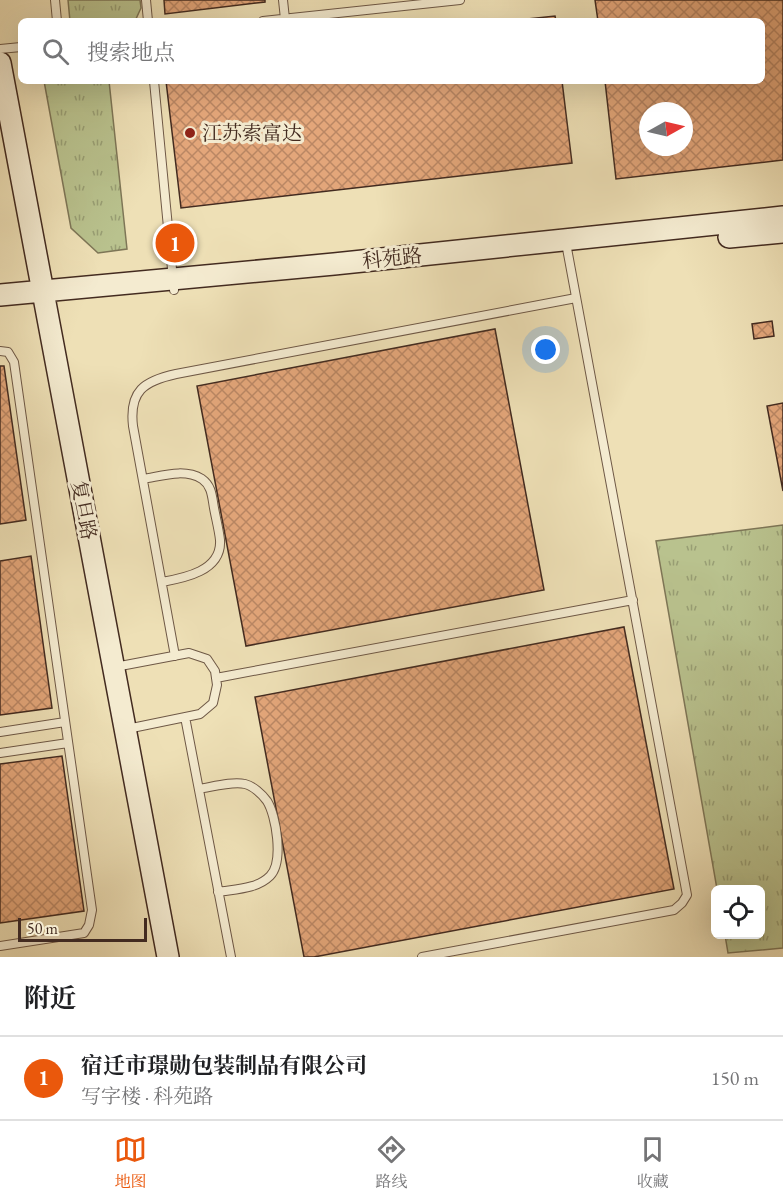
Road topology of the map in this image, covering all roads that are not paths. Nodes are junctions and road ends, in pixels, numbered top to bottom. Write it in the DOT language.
graph roads {
  1 [pos="55,0"];
  2 [pos="146,0"];
  3 [pos="283,0"];
  4 [pos="460,0"];
  5 [pos="57,18"];
  6 [pos="148,18"];
  7 [pos="285,18"];
  8 [pos="294,18"];
  9 [pos="18,47"];
  10 [pos="0,49"];
  11 [pos="0,63"];
  12 [pos="153,84"];
  13 [pos="783,217"];
  14 [pos="783,232"];
  15 [pos="566,246"];
  16 [pos="173,284"];
  17 [pos="0,295"];
  18 [pos="43,296"];
  19 [pos="576,298"];
  20 [pos="0,307"];
  21 [pos="0,351"];
  22 [pos="143,479"];
  23 [pos="162,582"];
  24 [pos="633,600"];
  25 [pos="175,656"];
  26 [pos="113,668"];
  27 [pos="216,678"];
  28 [pos="185,717"];
  29 [pos="65,722"];
  30 [pos="125,729"];
  31 [pos="0,732"];
  32 [pos="68,743"];
  33 [pos="0,753"];
  34 [pos="199,789"];
  35 [pos="218,892"];
  36 [pos="0,946"];
  37 [pos="168,957"];
  38 [pos="231,957"];
  39 [pos="422,957"];
  1 -- 5 [label="lane"];
  2 -- 6 [label="lane"];
  3 -- 7 [label="lane"];
  4 -- 8 [label="lane"];
  9 -- 10 [label="lane"];
  11 -- 18 [label="street, 复旦路"];
  12 -- 16 [label="lane"];
  13 -- 15 [label="street, 科苑路"];
  14 -- 15 [label="street, 科苑路"];
  15 -- 16 [label="street, 科苑路"];
  15 -- 19 [label="lane"];
  16 -- 18 [label="street, 科苑路"];
  17 -- 18 [label="street, 科苑路"];
  18 -- 20 [label="street, 科苑路"];
  18 -- 26 [label="street, 复旦路"];
  19 -- 22 [label="lane"];
  19 -- 24 [label="lane"];
  21 -- 29 [label="lane"];
  22 -- 23 [label="lane"];
  22 -- 23 [label="lane"];
  23 -- 25 [label="lane"];
  24 -- 27 [label="lane"];
  24 -- 39 [label="lane"];
  25 -- 26 [label="lane"];
  25 -- 27 [label="lane"];
  26 -- 30 [label="street, 复旦路"];
  27 -- 28 [label="lane"];
  28 -- 30 [label="lane"];
  28 -- 34 [label="lane"];
  29 -- 31 [label="lane"];
  29 -- 32 [label="lane"];
  30 -- 37 [label="street, 复旦路"];
  32 -- 33 [label="lane"];
  32 -- 36 [label="lane"];
  34 -- 35 [label="lane"];
  34 -- 35 [label="lane"];
  35 -- 38 [label="lane"];
}
